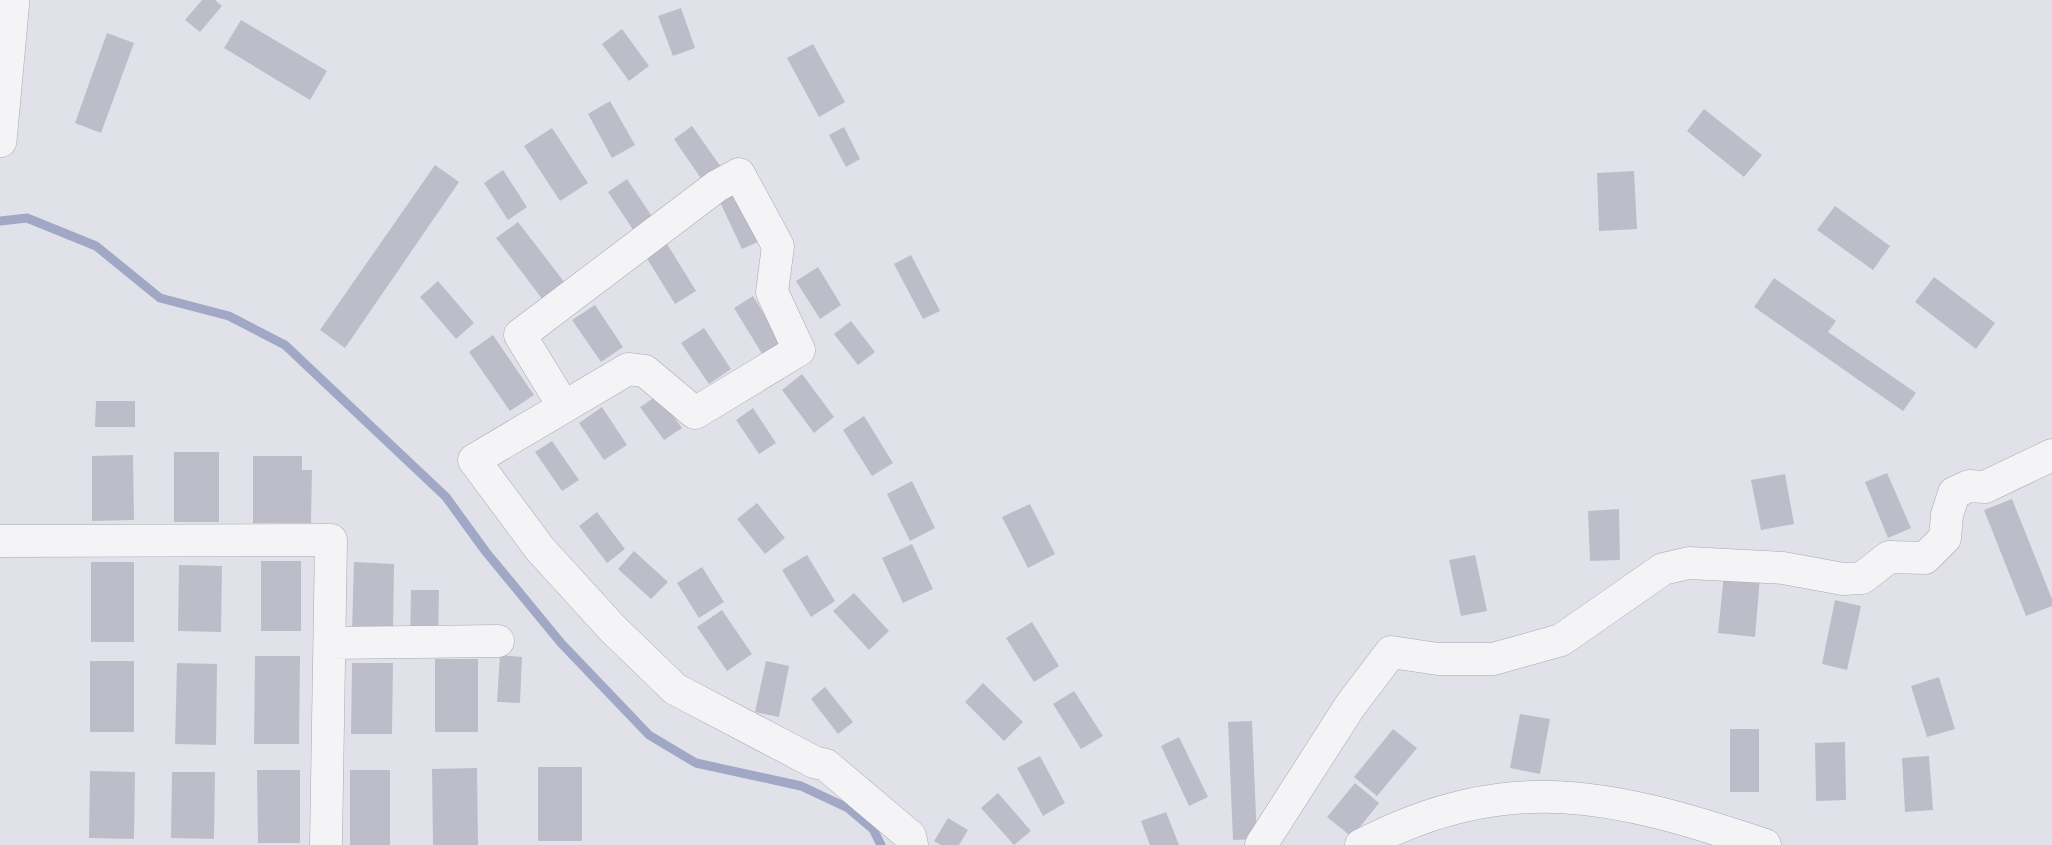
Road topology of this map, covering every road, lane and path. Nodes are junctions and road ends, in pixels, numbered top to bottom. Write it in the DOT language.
graph roads {
  1 [pos="13,0"];
  2 [pos="0,141"];
  3 [pos="564,407"];
  4 [pos="2052,455"];
  5 [pos="0,541"];
  6 [pos="498,641"];
  7 [pos="330,643"];
  8 [pos="326,845"];
  9 [pos="912,845"];
  10 [pos="1261,845"];
  11 [pos="1360,845"];
  12 [pos="1765,845"];
  1 -- 2 [label="street"];
  3 -- 3 [label="street"];
  3 -- 9 [label="street"];
  4 -- 10 [label="street"];
  5 -- 7 [label="street"];
  6 -- 7 [label="street"];
  7 -- 8 [label="street"];
  11 -- 12 [label="street"];
}
